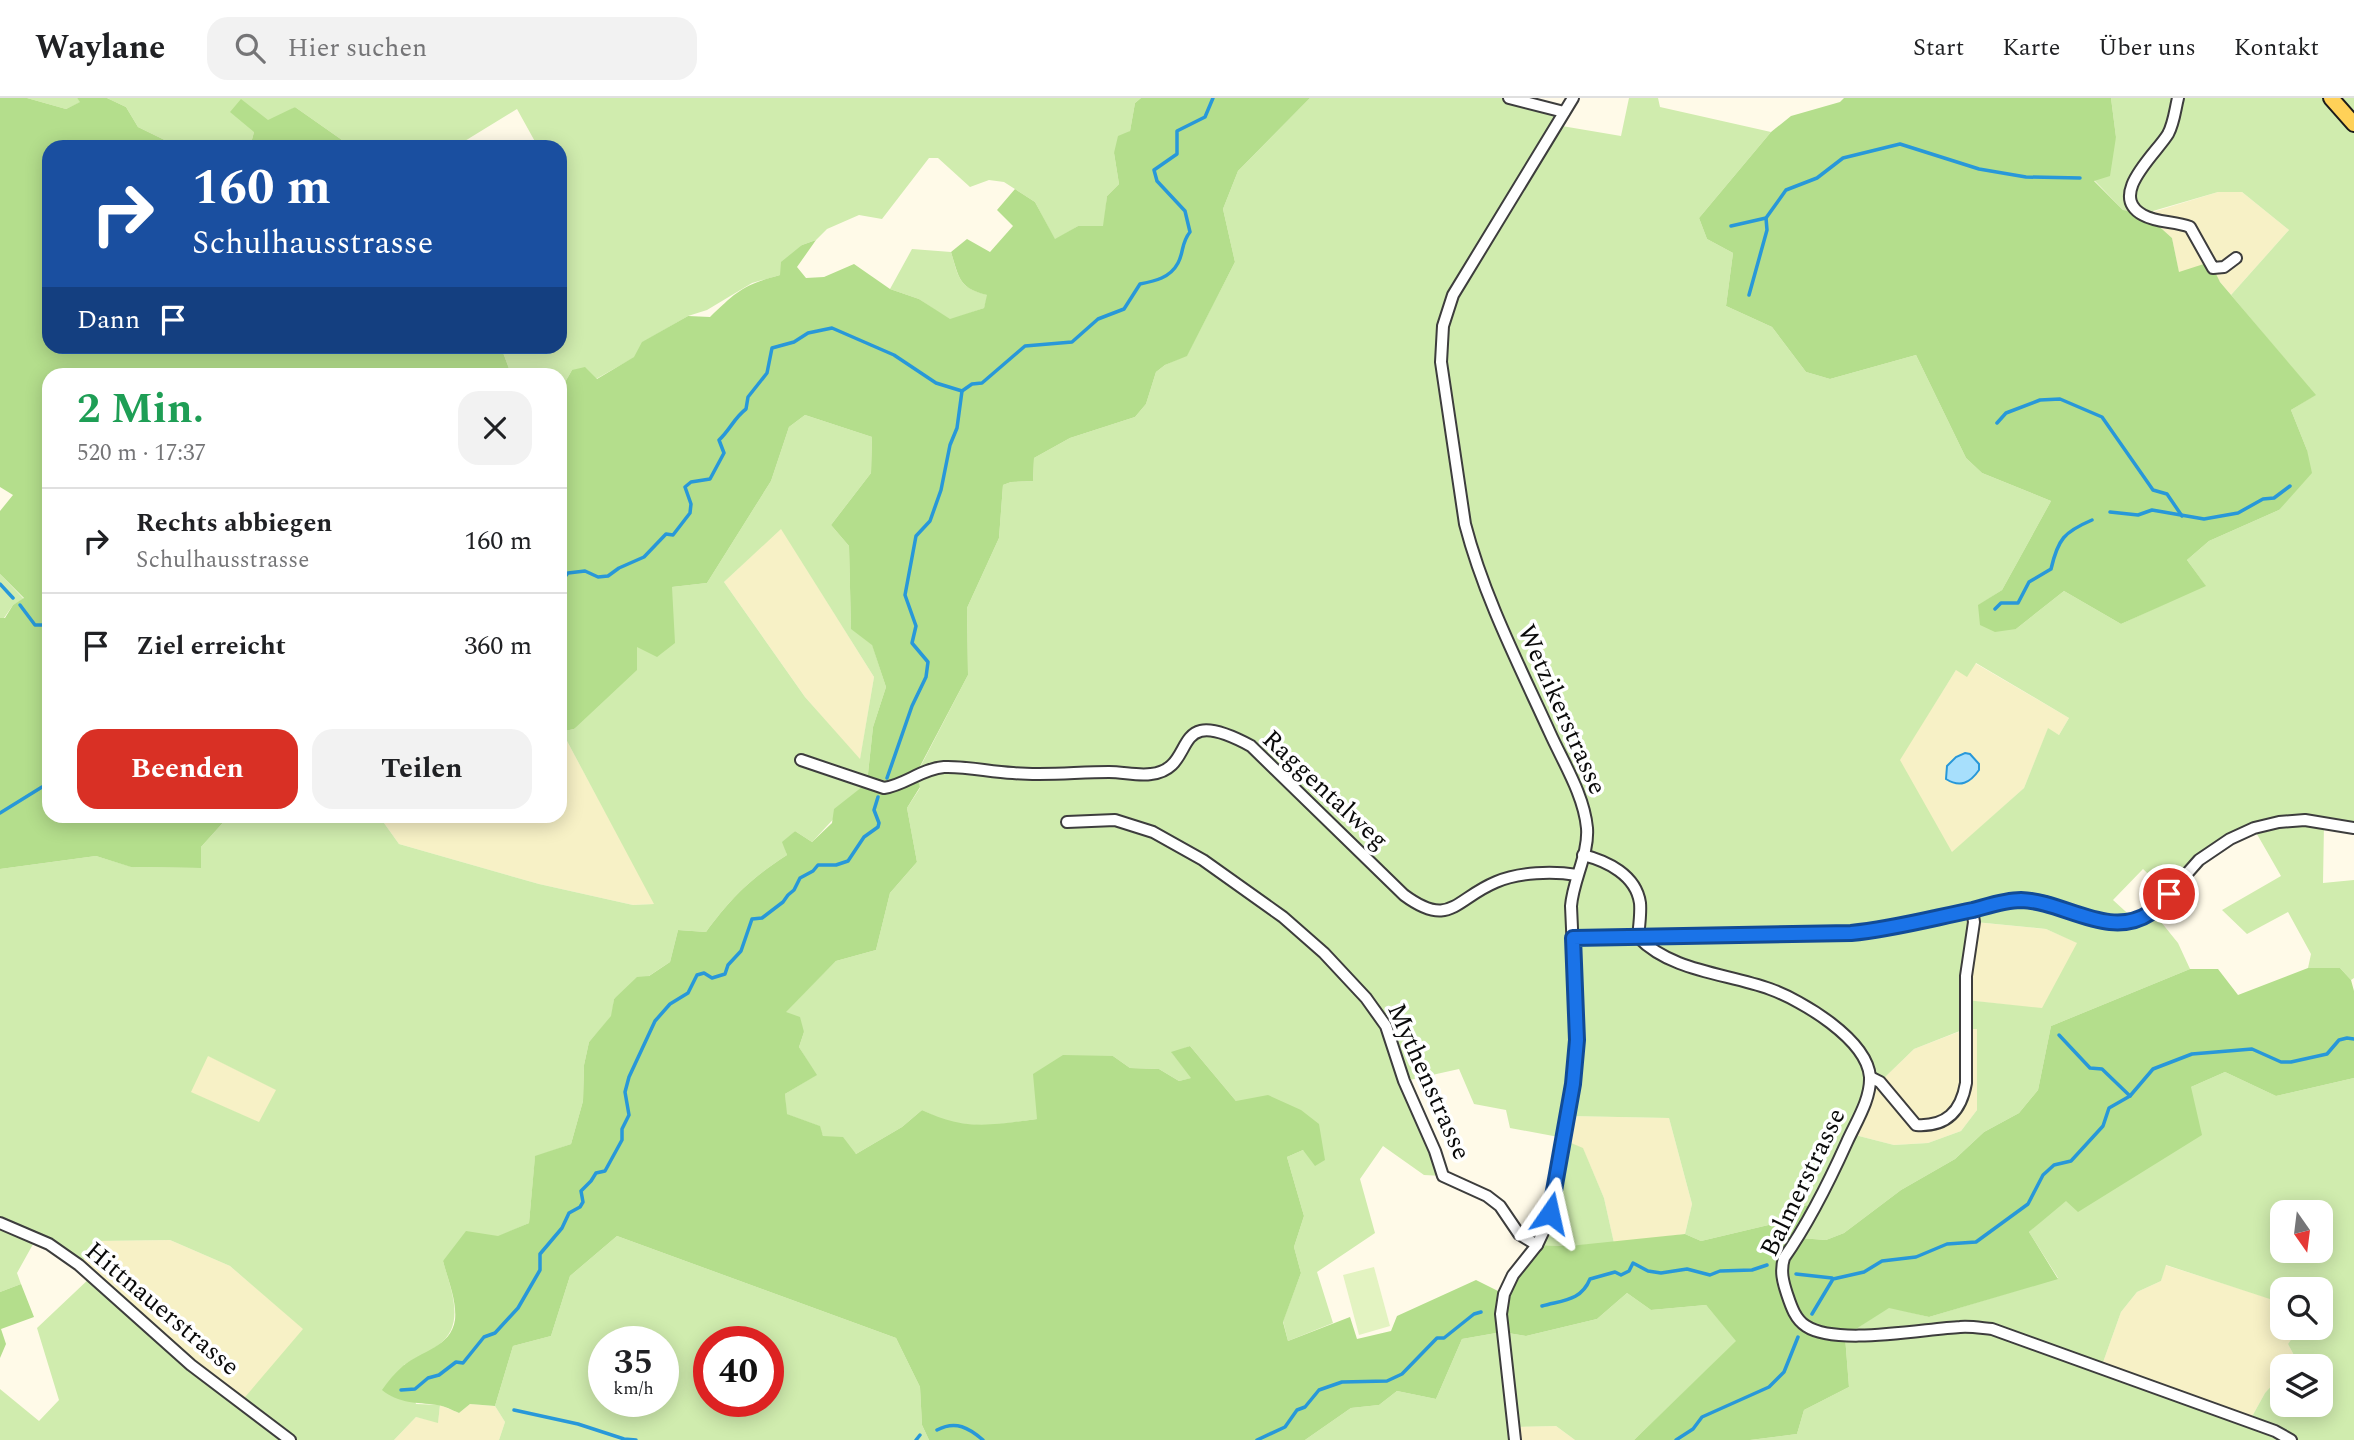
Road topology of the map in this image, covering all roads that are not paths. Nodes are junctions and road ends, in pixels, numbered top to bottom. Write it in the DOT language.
graph roads {
  1 [pos="1509,98"];
  2 [pos="1573,98"];
  3 [pos="2178,98"];
  4 [pos="2332,98"];
  5 [pos="1564,112"];
  6 [pos="2354,124"];
  7 [pos="2236,258"];
  8 [pos="801,760"];
  9 [pos="1067,821"];
  10 [pos="2354,828"];
  11 [pos="1583,855"];
  12 [pos="1577,875"];
  13 [pos="1972,910"];
  14 [pos="1638,937"];
  15 [pos="1573,938"];
  16 [pos="1870,1077"];
  17 [pos="0,1223"];
  18 [pos="1537,1245"];
  19 [pos="289,1440"];
  20 [pos="1515,1440"];
  21 [pos="2291,1440"];
  1 -- 5 [label="street"];
  2 -- 5 [label="street"];
  3 -- 7 [label="street"];
  4 -- 6 [label="main road"];
  5 -- 11 [label="street, Wetzikerstrasse"];
  8 -- 12 [label="street, Raggentalweg"];
  9 -- 18 [label="street, Mythenstrasse"];
  10 -- 13 [label="street"];
  11 -- 12 [label="street, Wetzikerstrasse"];
  11 -- 14 [label="street"];
  12 -- 15 [label="street, Wetzikerstrasse"];
  13 -- 14 [label="street"];
  13 -- 16 [label="street"];
  14 -- 15 [label="street"];
  14 -- 16 [label="street"];
  15 -- 18 [label="street, Wetzikerstrasse"];
  16 -- 21 [label="street, Balmerstrasse"];
  17 -- 19 [label="street, Hittnauerstrasse"];
  18 -- 20 [label="street, Wetzikerstrasse"];
}
